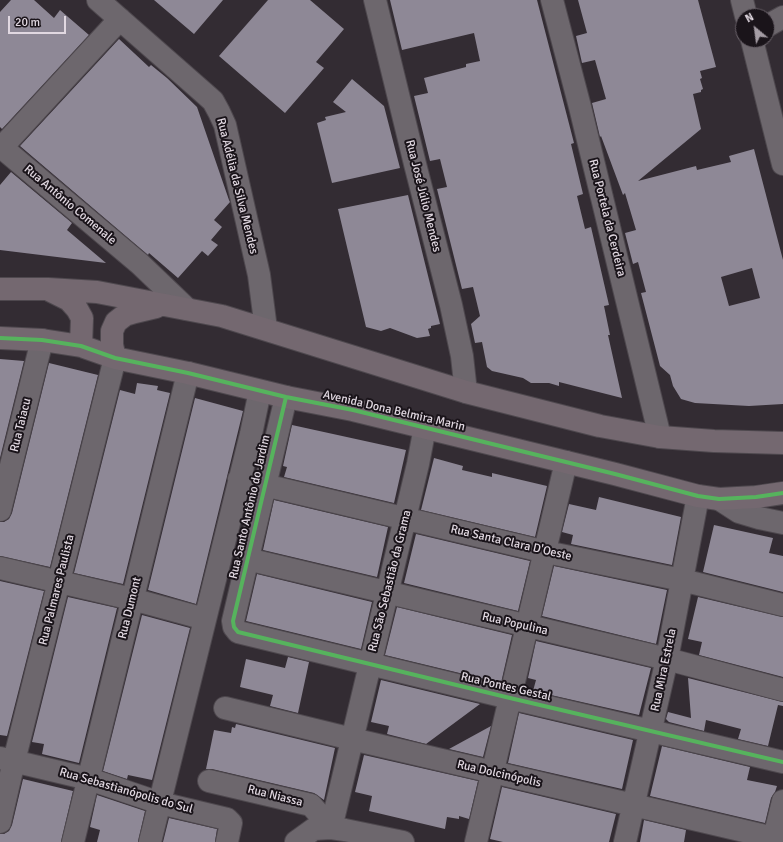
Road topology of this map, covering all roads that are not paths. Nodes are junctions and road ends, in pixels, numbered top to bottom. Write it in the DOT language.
graph roads {
  1 [pos="98,0"];
  2 [pos="552,0"];
  3 [pos="374,1"];
  4 [pos="120,19"];
  5 [pos="754,48"];
  6 [pos="1,147"];
  7 [pos="783,164"];
  8 [pos="140,264"];
  9 [pos="0,289"];
  10 [pos="48,289"];
  11 [pos="142,301"];
  12 [pos="166,306"];
  13 [pos="187,309"];
  14 [pos="266,329"];
  15 [pos="0,338"];
  16 [pos="42,340"];
  17 [pos="81,346"];
  18 [pos="115,358"];
  19 [pos="188,373"];
  20 [pos="260,391"];
  21 [pos="466,392"];
  22 [pos="286,398"];
  23 [pos="425,427"];
  24 [pos="660,436"];
  25 [pos="783,443"];
  26 [pos="566,462"];
  27 [pos="240,479"];
  28 [pos="265,485"];
  29 [pos="783,493"];
  30 [pos="708,498"];
  31 [pos="0,510"];
  32 [pos="405,518"];
  33 [pos="783,523"];
  34 [pos="546,552"];
  35 [pos="247,559"];
  36 [pos="0,568"];
  37 [pos="682,580"];
  38 [pos="59,583"];
  39 [pos="387,592"];
  40 [pos="132,600"];
  41 [pos="783,604"];
  42 [pos="204,619"];
  43 [pos="233,621"];
  44 [pos="527,627"];
  45 [pos="667,659"];
  46 [pos="370,665"];
  47 [pos="783,690"];
  48 [pos="510,698"];
  49 [pos="225,708"];
  50 [pos="651,731"];
  51 [pos="352,739"];
  52 [pos="7,759"];
  53 [pos="783,762"];
  54 [pos="493,772"];
  55 [pos="89,779"];
  56 [pos="209,781"];
  57 [pos="783,801"];
  58 [pos="160,804"];
  59 [pos="634,806"];
  60 [pos="0,822"];
  61 [pos="331,828"];
  62 [pos="773,840"];
  63 [pos="73,842"];
  64 [pos="150,842"];
  65 [pos="227,842"];
  66 [pos="296,842"];
  67 [pos="403,842"];
  68 [pos="476,842"];
  69 [pos="625,842"];
  1 -- 4 [label="street, Rua Adélia da Silva Mendes"];
  2 -- 24 [label="street, Rua Portela da Cerdeira"];
  3 -- 21 [label="street, Rua José Júlio Mendes"];
  4 -- 6 [label="street"];
  4 -- 14 [label="street, Rua Adélia da Silva Mendes"];
  5 -- 7 [label="street"];
  6 -- 8 [label="street, Rua Antônio Comenale"];
  8 -- 11 [label="street"];
  8 -- 13 [label="street, Rua Antônio Comenale"];
  9 -- 10 [label="main road"];
  10 -- 11 [label="main road"];
  10 -- 17 [label="main road"];
  11 -- 12 [label="main road"];
  12 -- 13 [label="main road"];
  12 -- 18 [label="main road"];
  13 -- 14 [label="main road"];
  14 -- 21 [label="main road"];
  15 -- 16 [label="main road, Avenida Dona Belmira Marin"];
  16 -- 17 [label="main road, Avenida Dona Belmira Marin"];
  16 -- 31 [label="street, Rua Taiacu"];
  17 -- 18 [label="main road, Avenida Dona Belmira Marin"];
  18 -- 19 [label="main road, Avenida Dona Belmira Marin"];
  18 -- 38 [label="street, Rua Palmares Paulista"];
  19 -- 20 [label="main road, Avenida Dona Belmira Marin"];
  19 -- 40 [label="street, Rua Dumont"];
  20 -- 22 [label="main road, Avenida Dona Belmira Marin"];
  20 -- 27 [label="street, Rua Santo Antônio do Jardim"];
  21 -- 24 [label="main road"];
  22 -- 23 [label="main road, Avenida Dona Belmira Marin"];
  22 -- 28 [label="street, Rua Santo Antônio do Jardim"];
  23 -- 26 [label="main road, Avenida Dona Belmira Marin"];
  23 -- 32 [label="street, Rua São Sebastião da Grama"];
  24 -- 25 [label="main road"];
  26 -- 30 [label="main road, Avenida Dona Belmira Marin"];
  26 -- 34 [label="street"];
  27 -- 28 [label="street, Rua Santa Clara D'Oeste"];
  27 -- 42 [label="street, Rua Santo Antônio do Jardim"];
  28 -- 32 [label="street, Rua Santa Clara D'Oeste"];
  28 -- 35 [label="street, Rua Santo Antônio do Jardim"];
  29 -- 30 [label="main road, Avenida Dona Belmira Marin"];
  30 -- 33 [label="street"];
  30 -- 37 [label="street, Rua Mira Estrela"];
  32 -- 34 [label="street, Rua Santa Clara D'Oeste"];
  32 -- 39 [label="street, Rua São Sebastião da Grama"];
  34 -- 37 [label="street, Rua Santa Clara D'Oeste"];
  34 -- 44 [label="street"];
  35 -- 39 [label="street, Rua Populina"];
  35 -- 43 [label="street, Rua Santo Antônio do Jardim"];
  36 -- 38 [label="street"];
  37 -- 41 [label="street, Rua Santa Clara D'Oeste"];
  37 -- 45 [label="street, Rua Mira Estrela"];
  38 -- 40 [label="street"];
  38 -- 52 [label="street, Rua Palmares Paulista"];
  39 -- 44 [label="street, Rua Populina"];
  39 -- 46 [label="street, Rua São Sebastião da Grama"];
  40 -- 42 [label="street"];
  40 -- 55 [label="street, Rua Dumont"];
  42 -- 58 [label="street, Rua Santo Antônio do Jardim"];
  43 -- 46 [label="street, Rua Pontes Gestal"];
  44 -- 45 [label="street, Rua Populina"];
  44 -- 48 [label="street"];
  45 -- 47 [label="street, Rua Populina"];
  45 -- 50 [label="street, Rua Mira Estrela"];
  46 -- 48 [label="street, Rua Pontes Gestal"];
  46 -- 51 [label="street, Rua São Sebastião da Grama"];
  48 -- 50 [label="street, Rua Pontes Gestal"];
  48 -- 54 [label="street"];
  49 -- 51 [label="street, Rua Dolcinópolis"];
  50 -- 53 [label="street, Rua Pontes Gestal"];
  50 -- 59 [label="street, Rua Mira Estrela"];
  51 -- 54 [label="street, Rua Dolcinópolis"];
  51 -- 61 [label="street, Rua São Sebastião da Grama"];
  52 -- 55 [label="street, Rua Sebastianópolis do Sul"];
  52 -- 60 [label="street, Rua Palmares Paulista"];
  54 -- 59 [label="street, Rua Dolcinópolis"];
  54 -- 68 [label="street"];
  55 -- 58 [label="street, Rua Sebastianópolis do Sul"];
  55 -- 63 [label="street, Rua Dumont"];
  56 -- 61 [label="street, Rua Niassa"];
  57 -- 62 [label="street"];
  58 -- 64 [label="street, Rua Santo Antônio do Jardim"];
  58 -- 65 [label="street, Rua Sebastianópolis do Sul"];
  59 -- 62 [label="street, Rua Dolcinópolis"];
  59 -- 69 [label="street, Rua Mira Estrela"];
  61 -- 66 [label="street"];
  61 -- 67 [label="street"];
}
